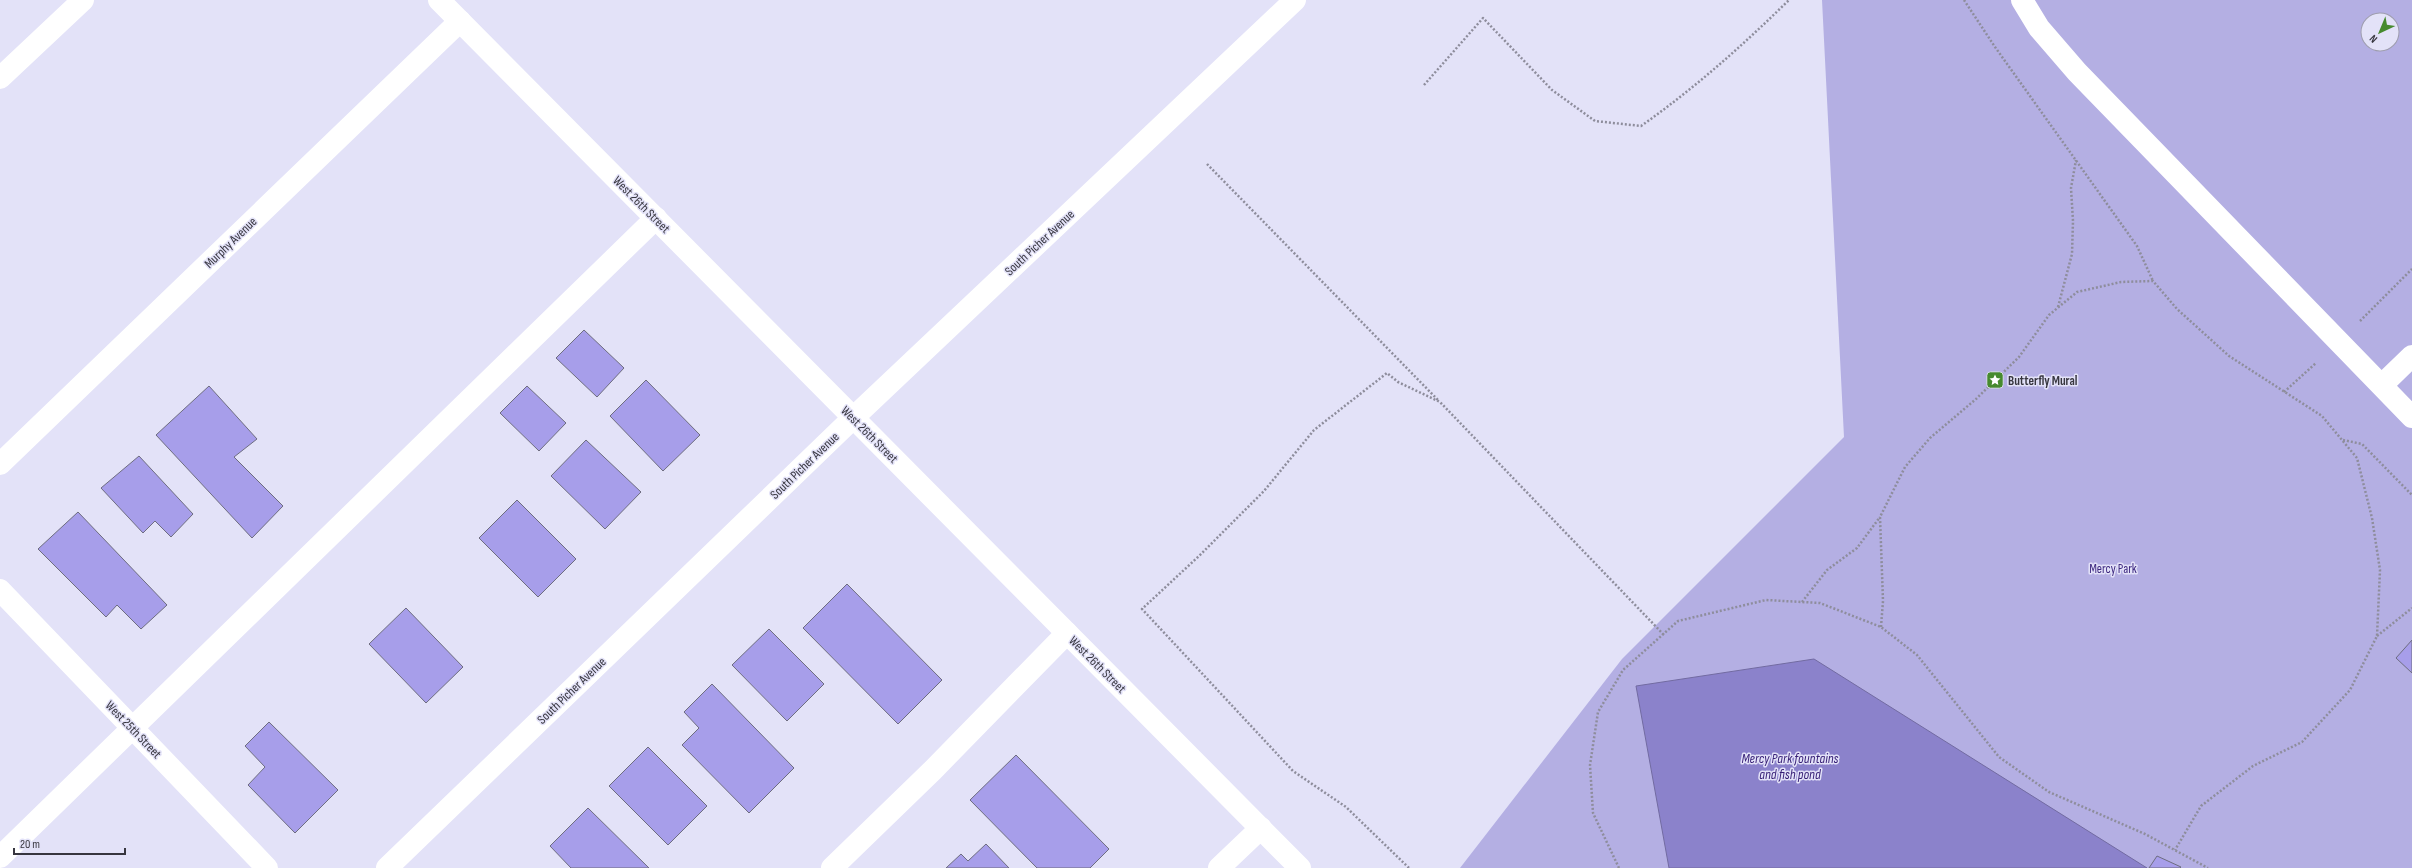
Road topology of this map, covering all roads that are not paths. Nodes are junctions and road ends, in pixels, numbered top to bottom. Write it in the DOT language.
graph roads {
  1 [pos="83,0"];
  2 [pos="439,0"];
  3 [pos="1294,0"];
  4 [pos="2022,0"];
  5 [pos="460,20"];
  6 [pos="0,78"];
  7 [pos="656,218"];
  8 [pos="2412,356"];
  9 [pos="2382,385"];
  10 [pos="2412,417"];
  11 [pos="853,418"];
  12 [pos="0,464"];
  13 [pos="0,590"];
  14 [pos="1067,633"];
  15 [pos="133,728"];
  16 [pos="1261,828"];
  17 [pos="0,857"];
  18 [pos="267,868"];
  19 [pos="387,868"];
  20 [pos="832,868"];
  21 [pos="1219,868"];
  22 [pos="1300,868"];
  1 -- 6 [label="street"];
  2 -- 5 [label="street, West 26th Street"];
  3 -- 11 [label="street, South Picher Avenue"];
  4 -- 9 [label="street"];
  5 -- 7 [label="street, West 26th Street"];
  5 -- 12 [label="street, Murphy Avenue"];
  7 -- 11 [label="street, West 26th Street"];
  7 -- 15 [label="street"];
  8 -- 9 [label="street"];
  9 -- 10 [label="street"];
  11 -- 14 [label="street, West 26th Street"];
  11 -- 19 [label="street, South Picher Avenue"];
  13 -- 15 [label="street, West 25th Street"];
  14 -- 16 [label="street, West 26th Street"];
  14 -- 20 [label="street"];
  15 -- 17 [label="street"];
  15 -- 18 [label="street, West 25th Street"];
  16 -- 21 [label="street"];
  16 -- 22 [label="street, West 26th Street"];
}
